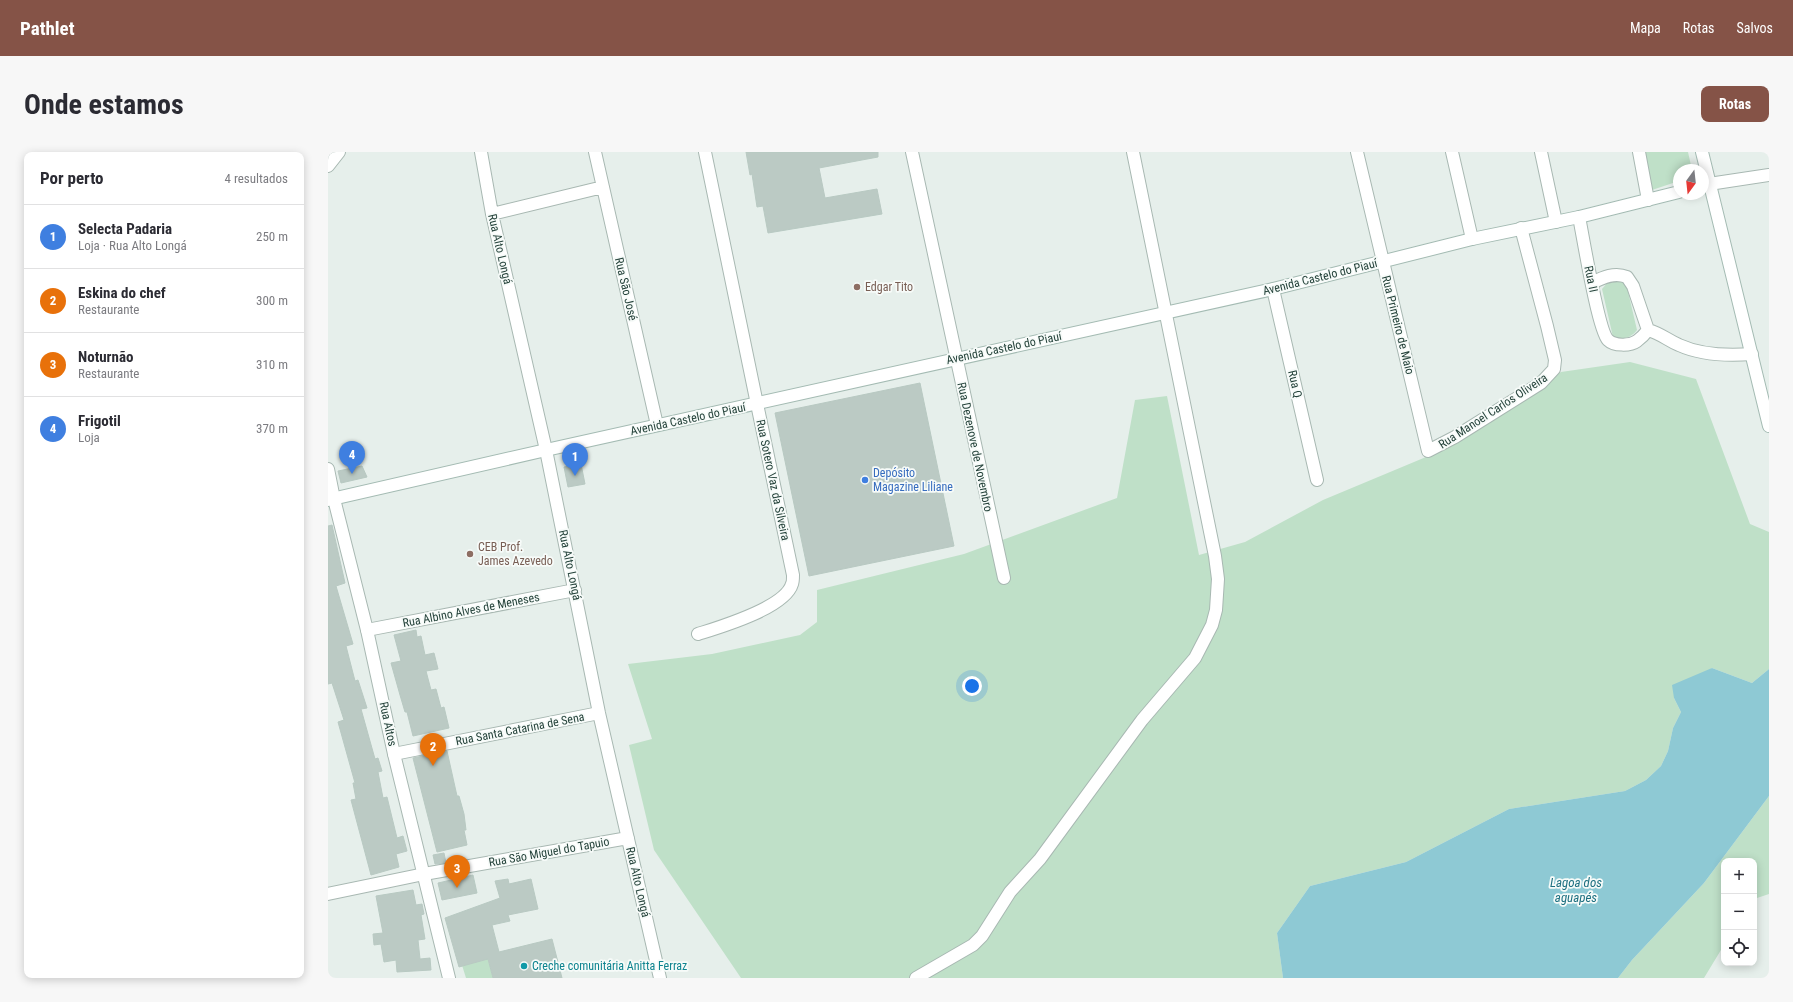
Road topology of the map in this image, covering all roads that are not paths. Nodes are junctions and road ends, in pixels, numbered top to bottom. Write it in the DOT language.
graph roads {
  1 [pos="338,152"];
  2 [pos="481,152"];
  3 [pos="595,152"];
  4 [pos="705,152"];
  5 [pos="912,152"];
  6 [pos="1133,152"];
  7 [pos="1357,152"];
  8 [pos="1452,152"];
  9 [pos="1541,152"];
  10 [pos="1639,152"];
  11 [pos="1702,152"];
  12 [pos="1703,164"];
  13 [pos="328,166"];
  14 [pos="1768,172"];
  15 [pos="1709,184"];
  16 [pos="603,187"];
  17 [pos="1673,194"];
  18 [pos="1709,196"];
  19 [pos="1648,200"];
  20 [pos="492,214"];
  21 [pos="1579,217"];
  22 [pos="1556,222"];
  23 [pos="1522,228"];
  24 [pos="1472,239"];
  25 [pos="1382,261"];
  26 [pos="1592,283"];
  27 [pos="1273,289"];
  28 [pos="1165,313"];
  29 [pos="1648,330"];
  30 [pos="1752,354"];
  31 [pos="956,359"];
  32 [pos="757,404"];
  33 [pos="657,425"];
  34 [pos="1769,426"];
  35 [pos="546,450"];
  36 [pos="1428,451"];
  37 [pos="328,469"];
  38 [pos="1317,480"];
  39 [pos="331,500"];
  40 [pos="1004,578"];
  41 [pos="575,590"];
  42 [pos="367,630"];
  43 [pos="698,634"];
  44 [pos="600,713"];
  45 [pos="394,754"];
  46 [pos="628,838"];
  47 [pos="424,874"];
  48 [pos="328,894"];
  49 [pos="449,978"];
  50 [pos="660,978"];
  51 [pos="916,978"];
  1 -- 13 [label="street"];
  2 -- 20 [label="street, Rua Alto Longá"];
  3 -- 16 [label="street, Rua São José"];
  4 -- 32 [label="street, Rua Sotero Vaz da Silveira"];
  5 -- 31 [label="street, Rua Dezenove de Novembro"];
  6 -- 28 [label="street"];
  7 -- 25 [label="street, Rua Primeiro de Maio"];
  8 -- 24 [label="street"];
  9 -- 22 [label="street"];
  10 -- 19 [label="street"];
  11 -- 12 [label="street"];
  14 -- 15 [label="street"];
  16 -- 20 [label="street"];
  16 -- 33 [label="street, Rua São José"];
  17 -- 19 [label="street, Avenida Castelo do Piauí"];
  18 -- 30 [label="street"];
  19 -- 21 [label="street, Avenida Castelo do Piauí"];
  20 -- 35 [label="street, Rua Alto Longá"];
  21 -- 22 [label="street, Avenida Castelo do Piauí"];
  21 -- 26 [label="street, Rua II"];
  22 -- 23 [label="street, Avenida Castelo do Piauí"];
  23 -- 24 [label="street, Avenida Castelo do Piauí"];
  23 -- 36 [label="street, Rua Manoel Carlos Oliveira"];
  24 -- 25 [label="street, Avenida Castelo do Piauí"];
  25 -- 27 [label="street, Avenida Castelo do Piauí"];
  25 -- 36 [label="street, Rua Primeiro de Maio"];
  26 -- 29 [label="street"];
  26 -- 29 [label="street, Rua II"];
  27 -- 28 [label="street, Avenida Castelo do Piauí"];
  27 -- 38 [label="street, Rua Q"];
  28 -- 31 [label="street, Avenida Castelo do Piauí"];
  28 -- 51 [label="street"];
  29 -- 30 [label="street"];
  30 -- 34 [label="street"];
  31 -- 32 [label="street, Avenida Castelo do Piauí"];
  31 -- 40 [label="street, Rua Dezenove de Novembro"];
  32 -- 33 [label="street, Avenida Castelo do Piauí"];
  32 -- 43 [label="street, Rua Sotero Vaz da Silveira"];
  33 -- 35 [label="street, Avenida Castelo do Piauí"];
  35 -- 39 [label="street, Avenida Castelo do Piauí"];
  35 -- 41 [label="street, Rua Alto Longá"];
  37 -- 39 [label="street, Rua Altos"];
  39 -- 42 [label="street, Rua Altos"];
  41 -- 42 [label="street, Rua Albino Alves de Meneses"];
  41 -- 44 [label="street, Rua Alto Longá"];
  42 -- 45 [label="street, Rua Altos"];
  44 -- 45 [label="street, Rua Santa Catarina de Sena"];
  44 -- 46 [label="street, Rua Alto Longá"];
  45 -- 47 [label="street, Rua Altos"];
  46 -- 47 [label="street, Rua São Miguel do Tapuio"];
  46 -- 50 [label="street, Rua Alto Longá"];
  47 -- 48 [label="street, Rua São Miguel do Tapuio"];
  47 -- 49 [label="street, Rua Altos"];
}
